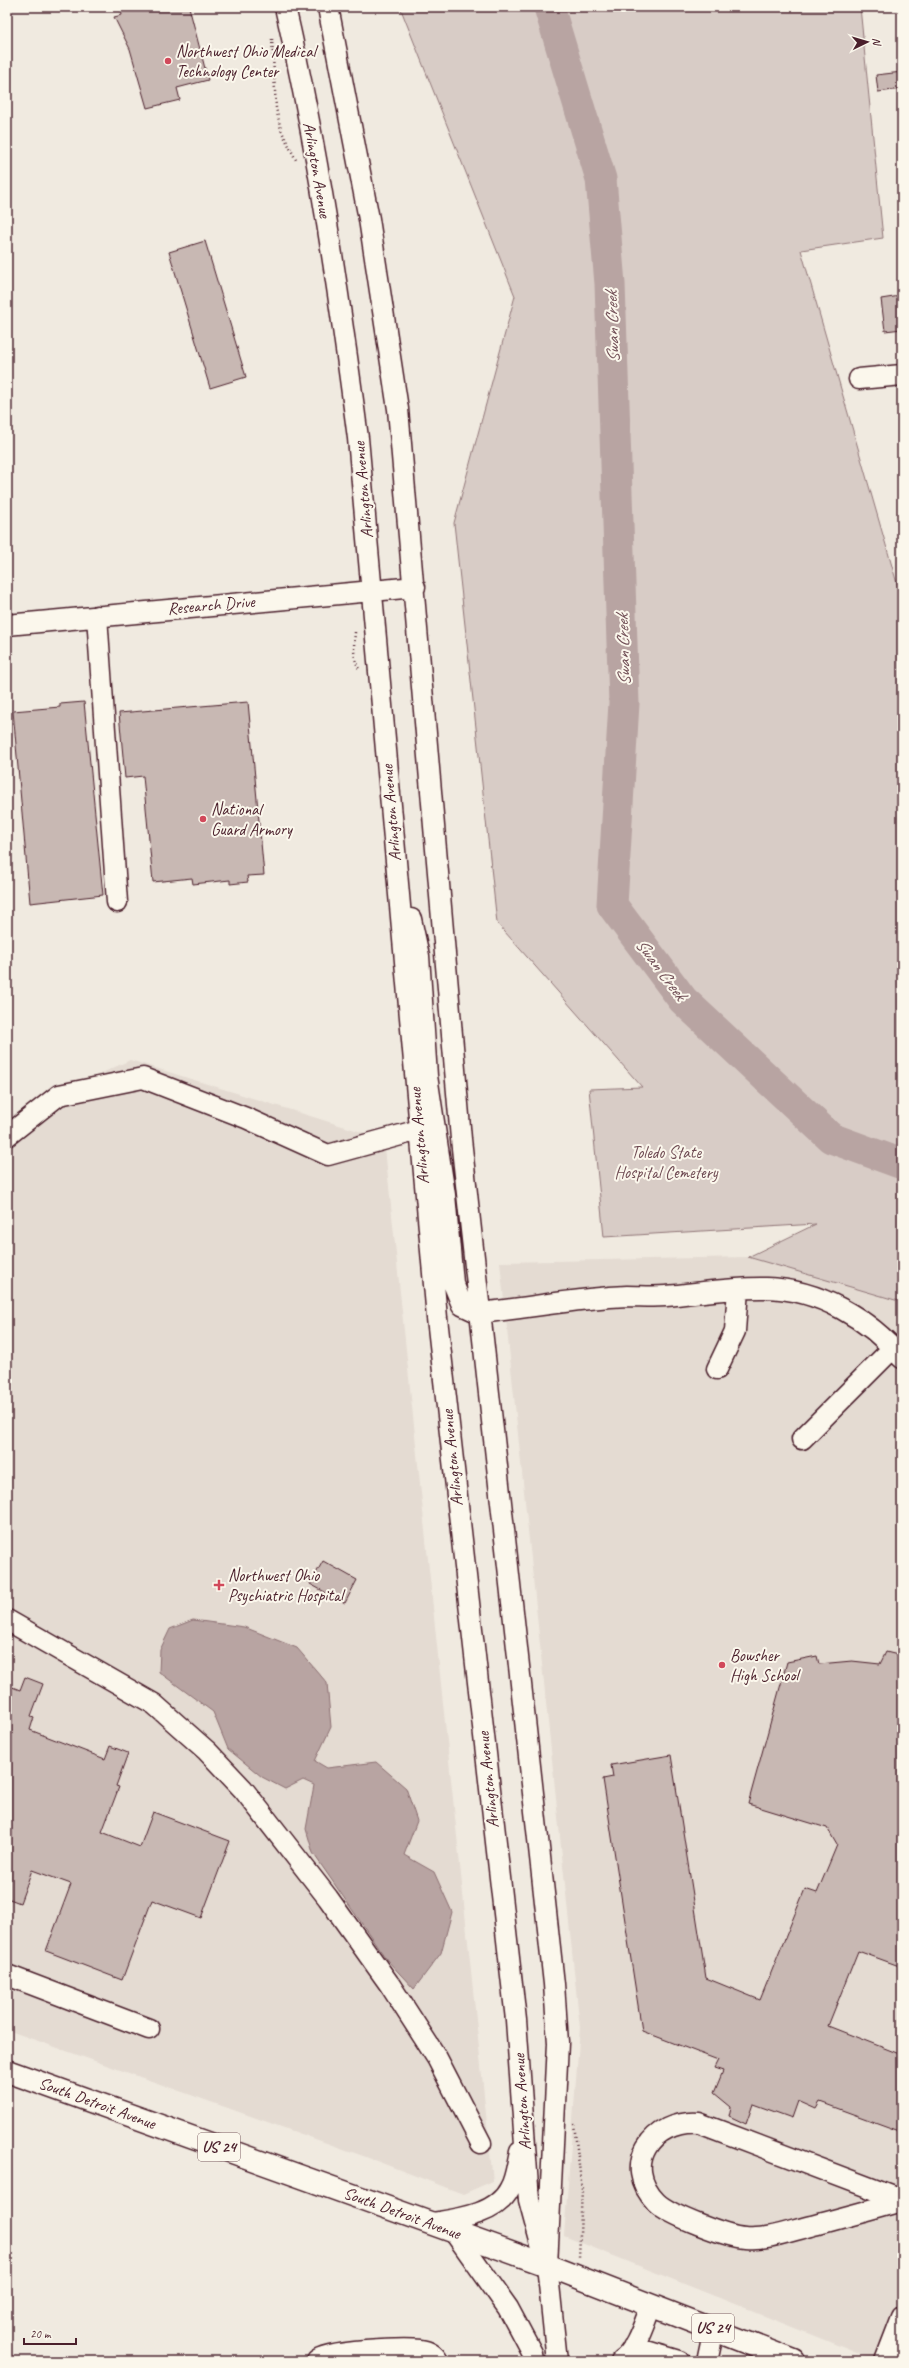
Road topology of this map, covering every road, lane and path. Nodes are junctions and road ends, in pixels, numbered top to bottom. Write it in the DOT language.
graph roads {
  1 [pos="285,7"];
  2 [pos="328,7"];
  3 [pos="271,34"];
  4 [pos="298,165"];
  5 [pos="902,375"];
  6 [pos="859,379"];
  7 [pos="415,587"];
  8 [pos="372,591"];
  9 [pos="96,616"];
  10 [pos="7,625"];
  11 [pos="393,831"];
  12 [pos="117,902"];
  13 [pos="419,1130"];
  14 [pos="7,1136"];
  15 [pos="738,1289"];
  16 [pos="479,1313"];
  17 [pos="898,1353"];
  18 [pos="717,1369"];
  19 [pos="802,1439"];
  20 [pos="7,1620"];
  21 [pos="7,1975"];
  22 [pos="149,2029"];
  23 [pos="7,2071"];
  24 [pos="524,2137"];
  25 [pos="482,2143"];
  26 [pos="902,2201"];
  27 [pos="431,2223"];
  28 [pos="454,2232"];
  29 [pos="547,2265"];
  30 [pos="651,2306"];
  31 [pos="902,2317"];
  32 [pos="714,2328"];
  33 [pos="625,2357"];
  34 [pos="674,2360"];
  35 [pos="317,2361"];
  36 [pos="438,2361"];
  37 [pos="533,2361"];
  38 [pos="557,2361"];
  39 [pos="708,2361"];
  40 [pos="794,2361"];
  41 [pos="885,2361"];
  1 -- 8 [label="street, Arlington Avenue"];
  2 -- 7 [label="street, Arlington Avenue"];
  3 -- 4 [label="path"];
  5 -- 6 [label="street"];
  7 -- 8 [label="street, Research Drive"];
  7 -- 16 [label="street, Arlington Avenue"];
  8 -- 9 [label="street, Research Drive"];
  8 -- 11 [label="street, Arlington Avenue"];
  9 -- 10 [label="street, Research Drive"];
  9 -- 12 [label="street"];
  11 -- 13 [label="street, Arlington Avenue"];
  11 -- 16 [label="street"];
  13 -- 14 [label="street"];
  13 -- 24 [label="street, Arlington Avenue"];
  15 -- 16 [label="street"];
  15 -- 17 [label="street"];
  15 -- 18 [label="street"];
  16 -- 29 [label="street, Arlington Avenue"];
  17 -- 19 [label="street"];
  20 -- 25 [label="street"];
  21 -- 22 [label="street"];
  23 -- 27 [label="main road, South Detroit Avenue / US 24"];
  24 -- 27 [label="street"];
  24 -- 29 [label="street, Arlington Avenue"];
  26 -- 26 [label="street"];
  27 -- 28 [label="main road, South Detroit Avenue / US 24"];
  28 -- 29 [label="main road, South Detroit Avenue / US 24"];
  28 -- 37 [label="street"];
  29 -- 30 [label="main road, South Detroit Avenue / US 24"];
  29 -- 38 [label="street, Arlington Avenue"];
  30 -- 32 [label="main road, South Detroit Avenue / US 24"];
  30 -- 33 [label="street"];
  31 -- 41 [label="street"];
  32 -- 39 [label="street"];
  32 -- 40 [label="main road, South Detroit Avenue / US 24"];
  33 -- 34 [label="street"];
  35 -- 36 [label="street"];
}
